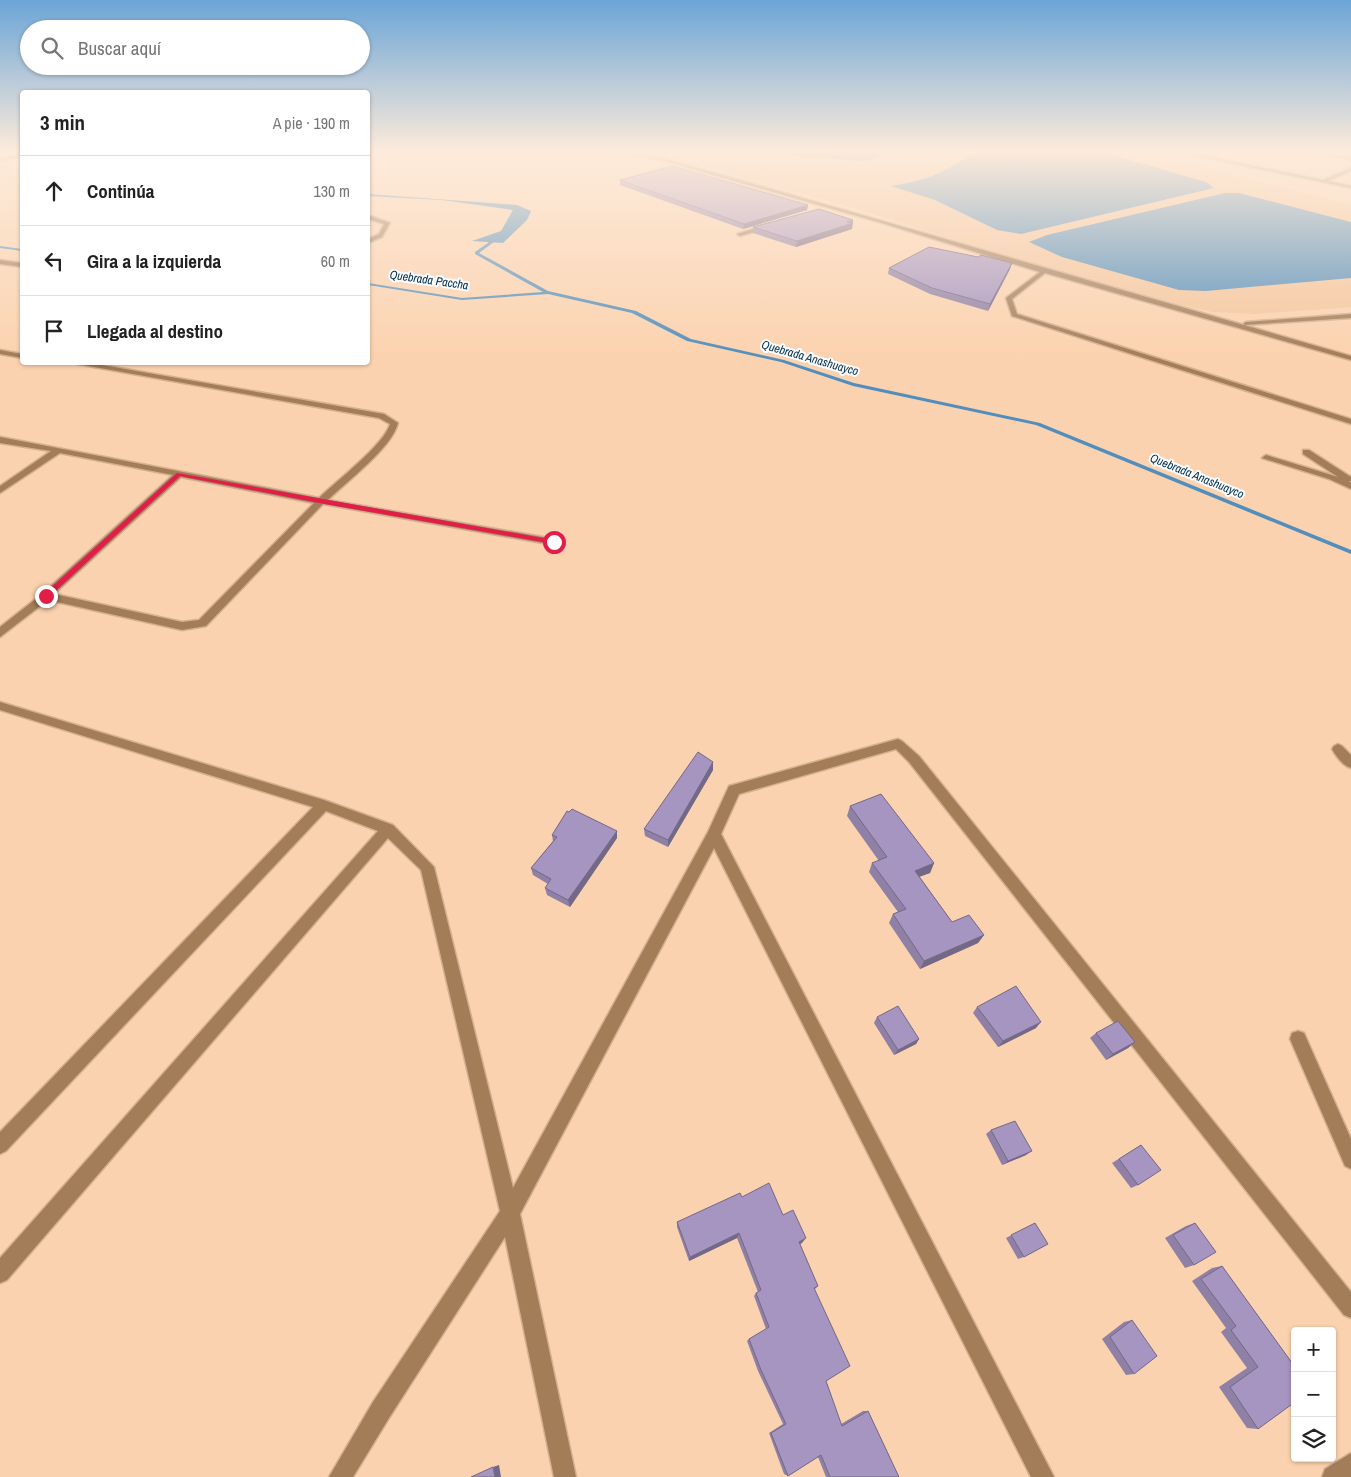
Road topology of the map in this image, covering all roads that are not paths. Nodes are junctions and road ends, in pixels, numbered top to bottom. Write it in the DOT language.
graph roads {
  1 [pos="383,221"];
  2 [pos="877,221"];
  3 [pos="776,223"];
  4 [pos="740,234"];
  5 [pos="370,240"];
  6 [pos="0,262"];
  7 [pos="20,265"];
  8 [pos="1044,271"];
  9 [pos="1351,316"];
  10 [pos="1236,324"];
  11 [pos="0,352"];
  12 [pos="20,356"];
  13 [pos="1351,358"];
  14 [pos="86,365"];
  15 [pos="1351,422"];
  16 [pos="0,440"];
  17 [pos="58,450"];
  18 [pos="1306,452"];
  19 [pos="1266,458"];
  20 [pos="179,474"];
  21 [pos="1351,481"];
  22 [pos="1351,486"];
  23 [pos="0,490"];
  24 [pos="319,501"];
  25 [pos="554,542"];
  26 [pos="46,596"];
  27 [pos="0,633"];
  28 [pos="0,706"];
  29 [pos="1338,748"];
  30 [pos="1351,763"];
  31 [pos="324,805"];
  32 [pos="388,829"];
  33 [pos="714,834"];
  34 [pos="1298,1039"];
  35 [pos="0,1144"];
  36 [pos="1351,1160"];
  37 [pos="510,1213"];
  38 [pos="0,1274"];
  39 [pos="1351,1308"];
  40 [pos="1351,1464"];
  41 [pos="340,1477"];
  42 [pos="565,1477"];
  43 [pos="1043,1477"];
  44 [pos="1333,1477"];
  1 -- 5 [label="street"];
  2 -- 8 [label="street"];
  3 -- 4 [label="street"];
  6 -- 7 [label="street"];
  8 -- 10 [label="street"];
  8 -- 15 [label="street"];
  9 -- 10 [label="street"];
  10 -- 13 [label="street"];
  11 -- 12 [label="street"];
  14 -- 24 [label="street"];
  16 -- 17 [label="street"];
  17 -- 20 [label="street"];
  17 -- 23 [label="street"];
  18 -- 21 [label="street"];
  19 -- 22 [label="street"];
  20 -- 24 [label="street"];
  20 -- 26 [label="street"];
  24 -- 25 [label="street"];
  24 -- 26 [label="street"];
  26 -- 27 [label="street"];
  28 -- 31 [label="street"];
  29 -- 30 [label="street"];
  31 -- 32 [label="street"];
  31 -- 35 [label="street"];
  32 -- 37 [label="street"];
  32 -- 38 [label="street"];
  33 -- 37 [label="street"];
  33 -- 39 [label="street"];
  33 -- 43 [label="street"];
  34 -- 36 [label="street"];
  37 -- 41 [label="street"];
  37 -- 42 [label="street"];
  40 -- 44 [label="street"];
}
